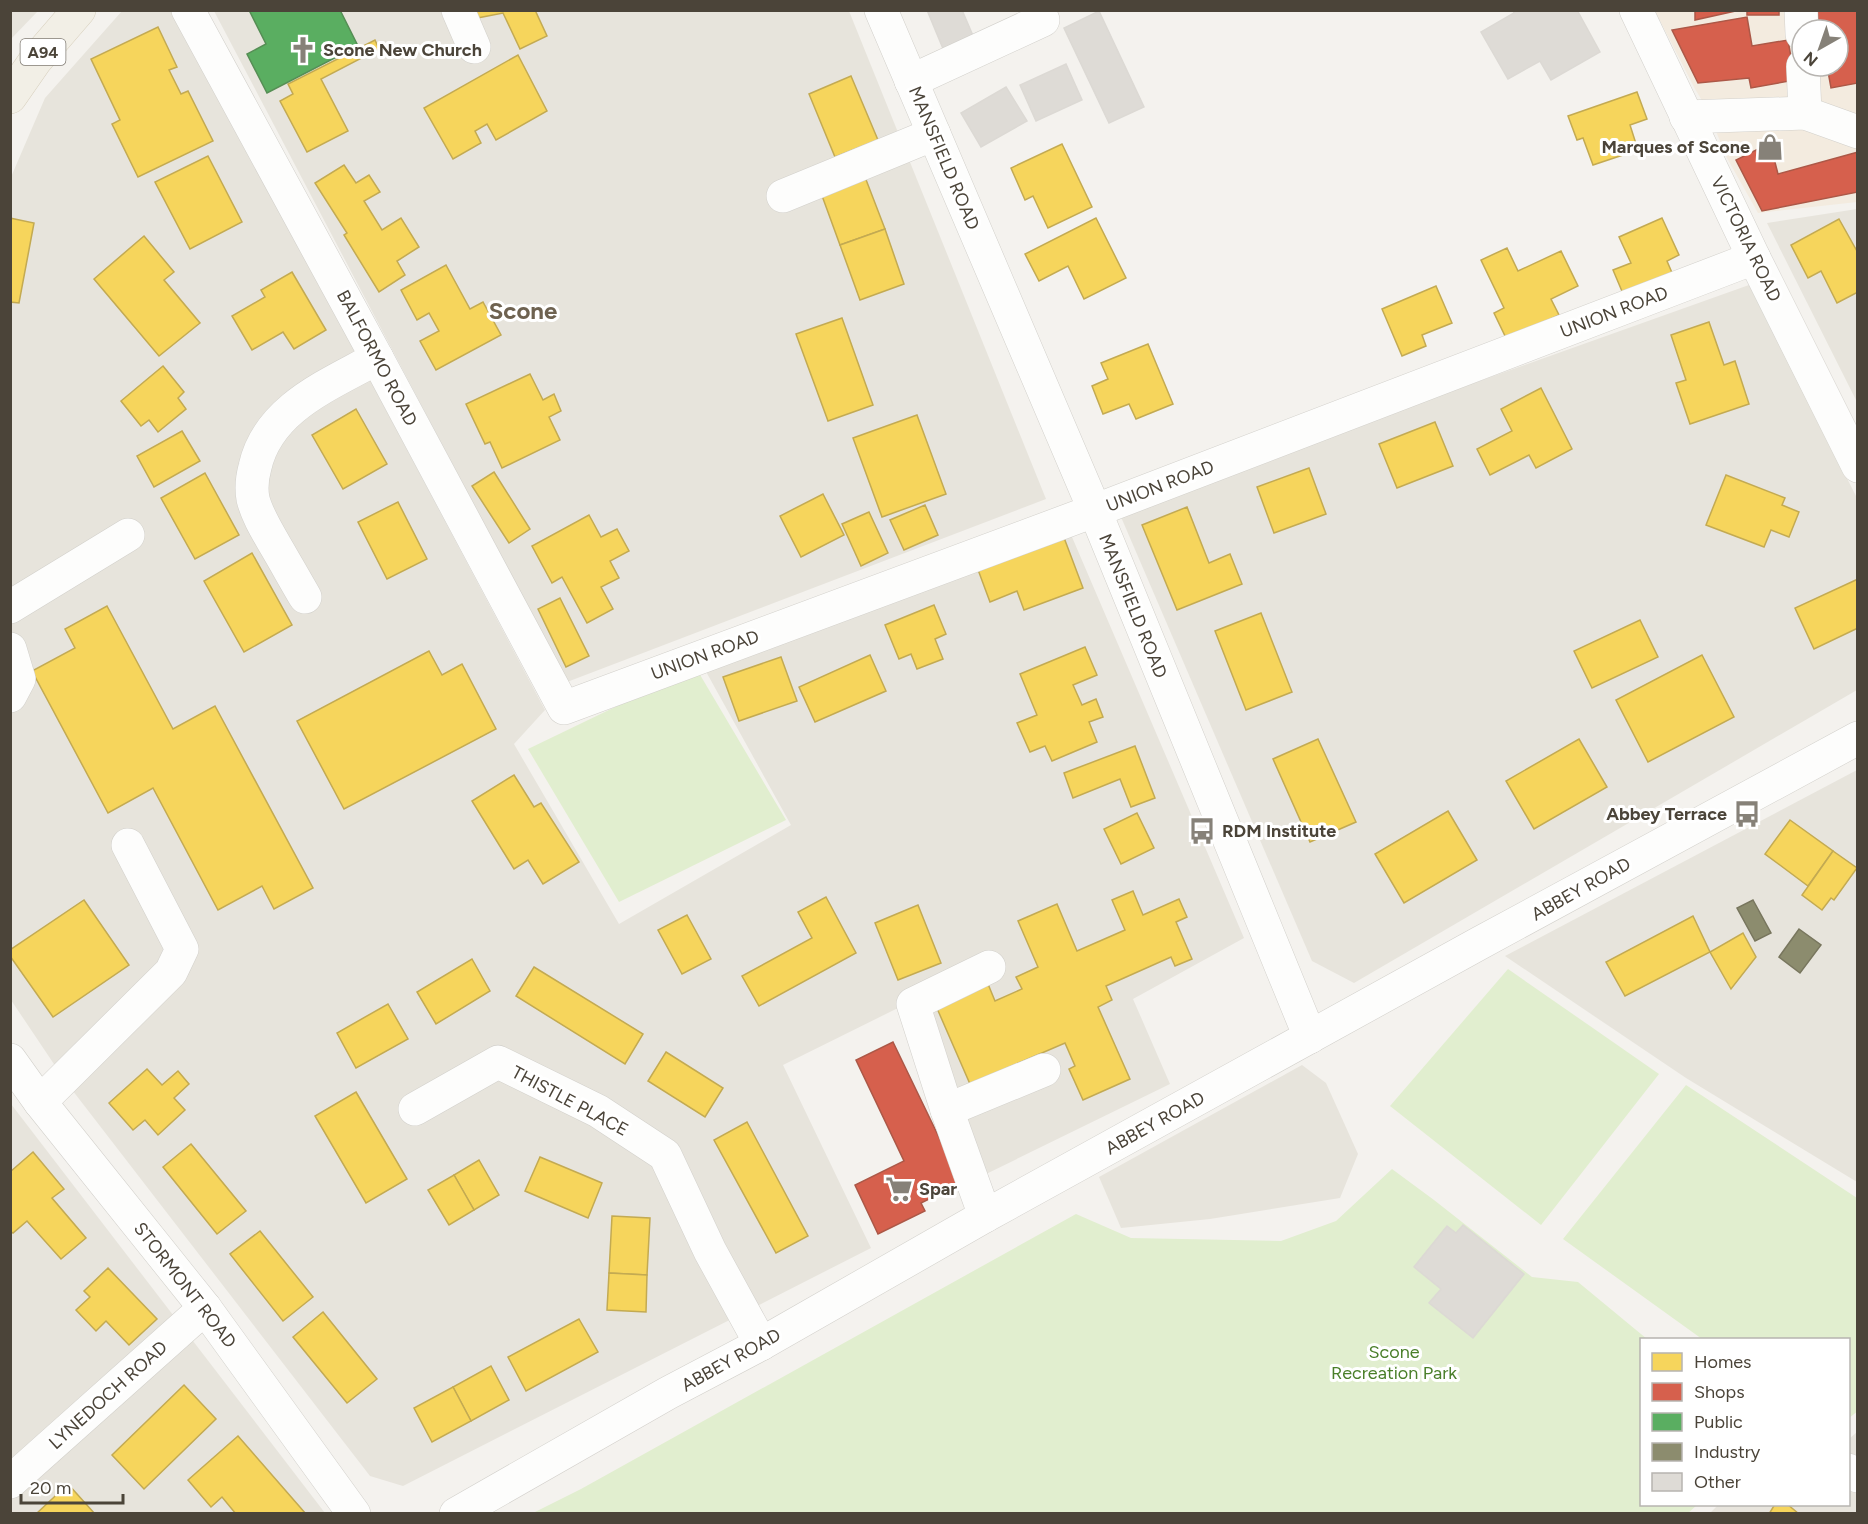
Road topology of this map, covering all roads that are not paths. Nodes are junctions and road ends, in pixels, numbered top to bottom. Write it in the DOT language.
graph roads {
  1 [pos="79,10"];
  2 [pos="188,10"];
  3 [pos="458,10"];
  4 [pos="881,10"];
  5 [pos="1636,10"];
  6 [pos="1043,20"];
  7 [pos="474,47"];
  8 [pos="1804,78"];
  9 [pos="911,81"];
  10 [pos="10,97"];
  11 [pos="1805,113"];
  12 [pos="1686,117"];
  13 [pos="1857,132"];
  14 [pos="934,134"];
  15 [pos="783,196"];
  16 [pos="1754,258"];
  17 [pos="377,358"];
  18 [pos="1857,466"];
  19 [pos="1095,511"];
  20 [pos="128,534"];
  21 [pos="305,597"];
  22 [pos="10,607"];
  23 [pos="10,649"];
  24 [pos="10,696"];
  25 [pos="564,708"];
  26 [pos="1857,738"];
  27 [pos="128,845"];
  28 [pos="988,967"];
  29 [pos="1310,1037"];
  30 [pos="10,1060"];
  31 [pos="1044,1070"];
  32 [pos="40,1102"];
  33 [pos="415,1108"];
  34 [pos="947,1110"];
  35 [pos="985,1216"];
  36 [pos="206,1308"];
  37 [pos="761,1344"];
  38 [pos="10,1482"];
  39 [pos="354,1514"];
  40 [pos="456,1514"];
  1 -- 10 [label="main road, A94"];
  2 -- 17 [label="street, BALFORMO ROAD"];
  3 -- 7 [label="street"];
  4 -- 9 [label="street, MANSFIELD ROAD"];
  5 -- 12 [label="street, VICTORIA ROAD"];
  6 -- 9 [label="street"];
  8 -- 11 [label="street"];
  9 -- 14 [label="street, MANSFIELD ROAD"];
  11 -- 12 [label="street"];
  11 -- 13 [label="street"];
  12 -- 16 [label="street, VICTORIA ROAD"];
  14 -- 15 [label="street"];
  14 -- 19 [label="street, MANSFIELD ROAD"];
  16 -- 18 [label="street, VICTORIA ROAD"];
  16 -- 19 [label="street, UNION ROAD"];
  17 -- 21 [label="street"];
  17 -- 25 [label="street, BALFORMO ROAD"];
  19 -- 25 [label="street, UNION ROAD"];
  19 -- 29 [label="street, MANSFIELD ROAD"];
  20 -- 22 [label="street"];
  23 -- 24 [label="street"];
  26 -- 29 [label="street, ABBEY ROAD"];
  27 -- 32 [label="street"];
  28 -- 34 [label="street"];
  29 -- 35 [label="street, ABBEY ROAD"];
  30 -- 32 [label="street, STORMONT ROAD"];
  31 -- 34 [label="street"];
  32 -- 36 [label="street, STORMONT ROAD"];
  33 -- 37 [label="street, THISTLE PLACE"];
  34 -- 35 [label="street"];
  35 -- 37 [label="street, ABBEY ROAD"];
  36 -- 38 [label="street, LYNEDOCH ROAD"];
  36 -- 39 [label="street, STORMONT ROAD"];
  37 -- 40 [label="street, ABBEY ROAD"];
}
